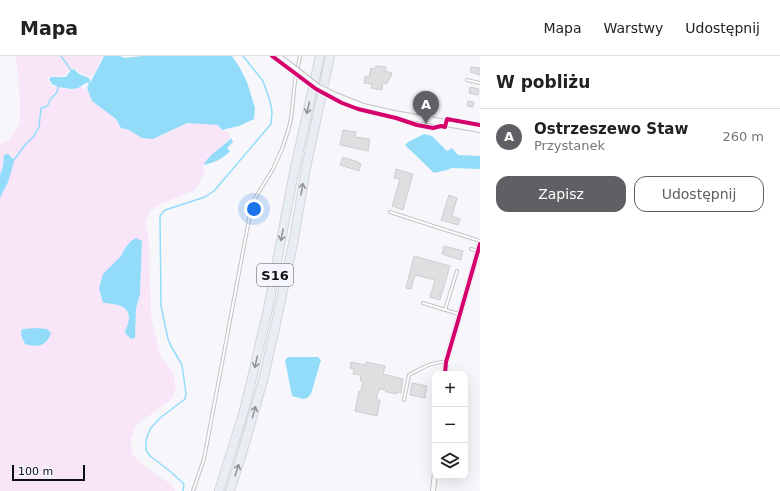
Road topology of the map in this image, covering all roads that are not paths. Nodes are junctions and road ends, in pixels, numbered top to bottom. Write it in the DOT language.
graph roads {
  1 [pos="277,56"];
  2 [pos="300,56"];
  3 [pos="320,56"];
  4 [pos="330,56"];
  5 [pos="467,80"];
  6 [pos="480,82"];
  7 [pos="480,129"];
  8 [pos="390,212"];
  9 [pos="480,241"];
  10 [pos="480,244"];
  11 [pos="471,249"];
  12 [pos="478,251"];
  13 [pos="457,270"];
  14 [pos="423,303"];
  15 [pos="446,310"];
  16 [pos="460,314"];
  17 [pos="446,362"];
  18 [pos="445,371"];
  19 [pos="404,400"];
  20 [pos="434,479"];
  21 [pos="193,491"];
  22 [pos="219,491"];
  23 [pos="230,491"];
  24 [pos="433,491"];
  1 -- 7 [label="street, bridge"];
  2 -- 21 [label="lane"];
  3 -- 22 [label="highway, S16, one-way"];
  23 -- 4 [label="highway, S16, one-way"];
  5 -- 6 [label="lane"];
  8 -- 9 [label="lane"];
  10 -- 12 [label="street"];
  11 -- 12 [label="lane"];
  12 -- 16 [label="street"];
  13 -- 15 [label="lane"];
  14 -- 15 [label="lane"];
  15 -- 16 [label="lane"];
  16 -- 17 [label="street"];
  17 -- 18 [label="street"];
  17 -- 19 [label="lane"];
  20 -- 24 [label="street"];
}
